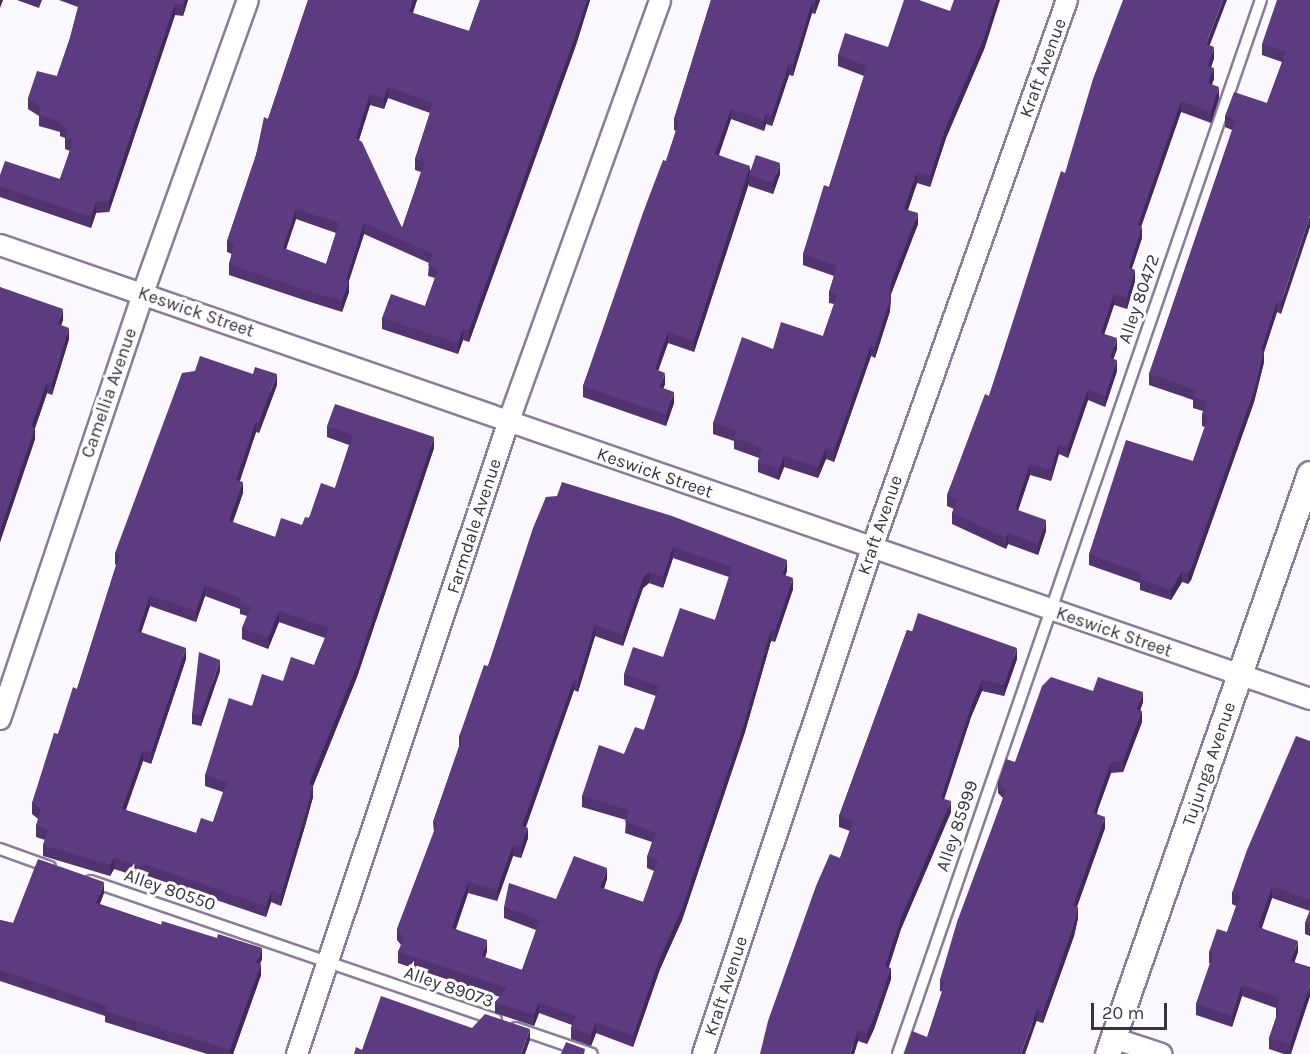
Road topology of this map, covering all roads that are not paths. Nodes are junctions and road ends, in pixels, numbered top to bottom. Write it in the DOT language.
graph roads {
  1 [pos="248,0"];
  2 [pos="660,0"];
  3 [pos="1067,0"];
  4 [pos="1261,0"];
  5 [pos="0,245"];
  6 [pos="143,293"];
  7 [pos="508,423"];
  8 [pos="1310,474"];
  9 [pos="872,548"];
  10 [pos="1048,609"];
  11 [pos="1241,675"];
  12 [pos="1310,699"];
  13 [pos="0,719"];
  14 [pos="0,849"];
  15 [pos="57,869"];
  16 [pos="79,877"];
  17 [pos="329,963"];
  18 [pos="1110,1046"];
  19 [pos="297,1054"];
  20 [pos="592,1054"];
  21 [pos="703,1054"];
  22 [pos="898,1054"];
  23 [pos="1161,1054"];
  1 -- 6 [label="street, Camellia Avenue"];
  2 -- 7 [label="street, Farmdale Avenue"];
  3 -- 9 [label="street, Kraft Avenue"];
  4 -- 10 [label="lane, Alley 80472"];
  5 -- 6 [label="street, Keswick Street"];
  6 -- 7 [label="street, Keswick Street"];
  6 -- 13 [label="street, Camellia Avenue"];
  7 -- 9 [label="street, Keswick Street"];
  7 -- 17 [label="street, Farmdale Avenue"];
  8 -- 11 [label="street, Tujunga Avenue"];
  9 -- 10 [label="street, Keswick Street"];
  9 -- 21 [label="street, Kraft Avenue"];
  10 -- 11 [label="street, Keswick Street"];
  10 -- 22 [label="lane, Alley 85999"];
  11 -- 12 [label="street, Keswick Street"];
  11 -- 18 [label="street, Tujunga Avenue"];
  14 -- 15 [label="lane"];
  16 -- 17 [label="lane, Alley 80550"];
  17 -- 19 [label="street, Farmdale Avenue"];
  17 -- 20 [label="lane, Alley 89073"];
  18 -- 23 [label="street"];
}
